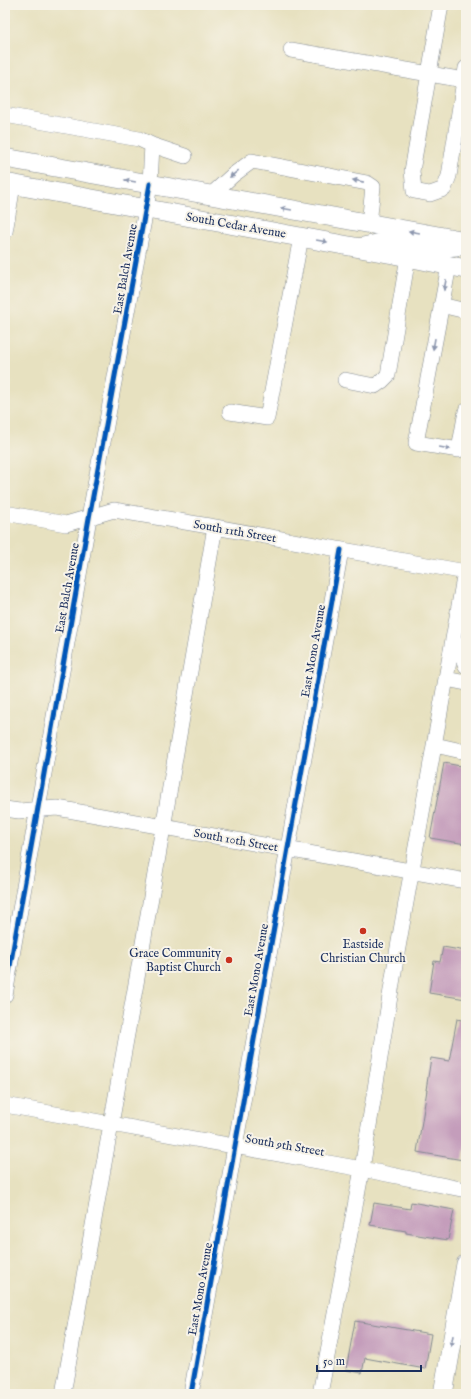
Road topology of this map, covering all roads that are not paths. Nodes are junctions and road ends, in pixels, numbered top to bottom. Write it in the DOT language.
graph roads {
  1 [pos="441,5"];
  2 [pos="291,50"];
  3 [pos="429,74"];
  4 [pos="465,77"];
  5 [pos="5,115"];
  6 [pos="152,145"];
  7 [pos="185,156"];
  8 [pos="5,158"];
  9 [pos="9,184"];
  10 [pos="150,184"];
  11 [pos="211,195"];
  12 [pos="146,209"];
  13 [pos="369,224"];
  14 [pos="5,232"];
  15 [pos="301,237"];
  16 [pos="466,242"];
  17 [pos="353,247"];
  18 [pos="408,257"];
  19 [pos="457,267"];
  20 [pos="441,305"];
  21 [pos="466,311"];
  22 [pos="345,380"];
  23 [pos="466,411"];
  24 [pos="230,412"];
  25 [pos="465,426"];
  26 [pos="5,513"];
  27 [pos="89,518"];
  28 [pos="215,527"];
  29 [pos="341,550"];
  30 [pos="466,572"];
  31 [pos="466,643"];
  32 [pos="466,666"];
  33 [pos="446,679"];
  34 [pos="466,683"];
  35 [pos="435,745"];
  36 [pos="466,752"];
  37 [pos="5,809"];
  38 [pos="37,810"];
  39 [pos="163,827"];
  40 [pos="288,850"];
  41 [pos="412,872"];
  42 [pos="466,881"];
  43 [pos="5,995"];
  44 [pos="5,1105"];
  45 [pos="112,1125"];
  46 [pos="235,1147"];
  47 [pos="362,1169"];
  48 [pos="466,1190"];
  49 [pos="466,1264"];
  50 [pos="463,1303"];
  51 [pos="63,1394"];
  52 [pos="191,1394"];
  53 [pos="320,1394"];
  54 [pos="443,1394"];
  1 -- 3 [label="street"];
  2 -- 3 [label="street"];
  3 -- 4 [label="street"];
  3 -- 4 [label="street"];
  5 -- 6 [label="street"];
  6 -- 7 [label="street"];
  6 -- 10 [label="street, East Balch Avenue"];
  10 -- 8 [label="main road, South Cedar Avenue, one-way"];
  9 -- 12 [label="main road, South Cedar Avenue"];
  9 -- 14 [label="street"];
  10 -- 11 [label="main road, South Cedar Avenue"];
  10 -- 12 [label="street, East Balch Avenue"];
  13 -- 11 [label="main road, South Cedar Avenue, one-way"];
  13 -- 11 [label="street, one-way"];
  12 -- 15 [label="main road, South Cedar Avenue"];
  12 -- 27 [label="street, East Balch Avenue"];
  16 -- 13 [label="main road, South Cedar Avenue, one-way"];
  15 -- 17 [label="main road, South Cedar Avenue, one-way"];
  15 -- 24 [label="street"];
  16 -- 17 [label="street"];
  17 -- 18 [label="main road, South Cedar Avenue"];
  18 -- 19 [label="main road, South Cedar Avenue"];
  18 -- 22 [label="street"];
  19 -- 20 [label="street, one-way"];
  20 -- 21 [label="street"];
  20 -- 25 [label="street, one-way"];
  23 -- 25 [label="street"];
  26 -- 27 [label="street, South 11th Street"];
  27 -- 28 [label="street, South 11th Street"];
  27 -- 38 [label="street, East Balch Avenue"];
  28 -- 29 [label="street, South 11th Street"];
  28 -- 39 [label="street"];
  29 -- 30 [label="street, South 11th Street"];
  29 -- 40 [label="street, East Mono Avenue"];
  30 -- 33 [label="street"];
  31 -- 32 [label="street"];
  33 -- 34 [label="street"];
  33 -- 35 [label="street"];
  35 -- 36 [label="street"];
  35 -- 41 [label="street"];
  37 -- 38 [label="street, South 10th Street"];
  38 -- 39 [label="street, South 10th Street"];
  38 -- 43 [label="street, East Balch Avenue"];
  39 -- 40 [label="street, South 10th Street"];
  39 -- 45 [label="street"];
  40 -- 41 [label="street, South 10th Street"];
  40 -- 46 [label="street, East Mono Avenue"];
  41 -- 42 [label="street, South 10th Street"];
  41 -- 47 [label="street"];
  44 -- 45 [label="street, South 9th Street"];
  45 -- 46 [label="street, South 9th Street"];
  45 -- 51 [label="street"];
  46 -- 47 [label="street, South 9th Street"];
  46 -- 52 [label="street, East Mono Avenue"];
  47 -- 48 [label="street, South 9th Street"];
  47 -- 53 [label="street"];
  49 -- 50 [label="main road"];
  50 -- 54 [label="main road, one-way"];
}
